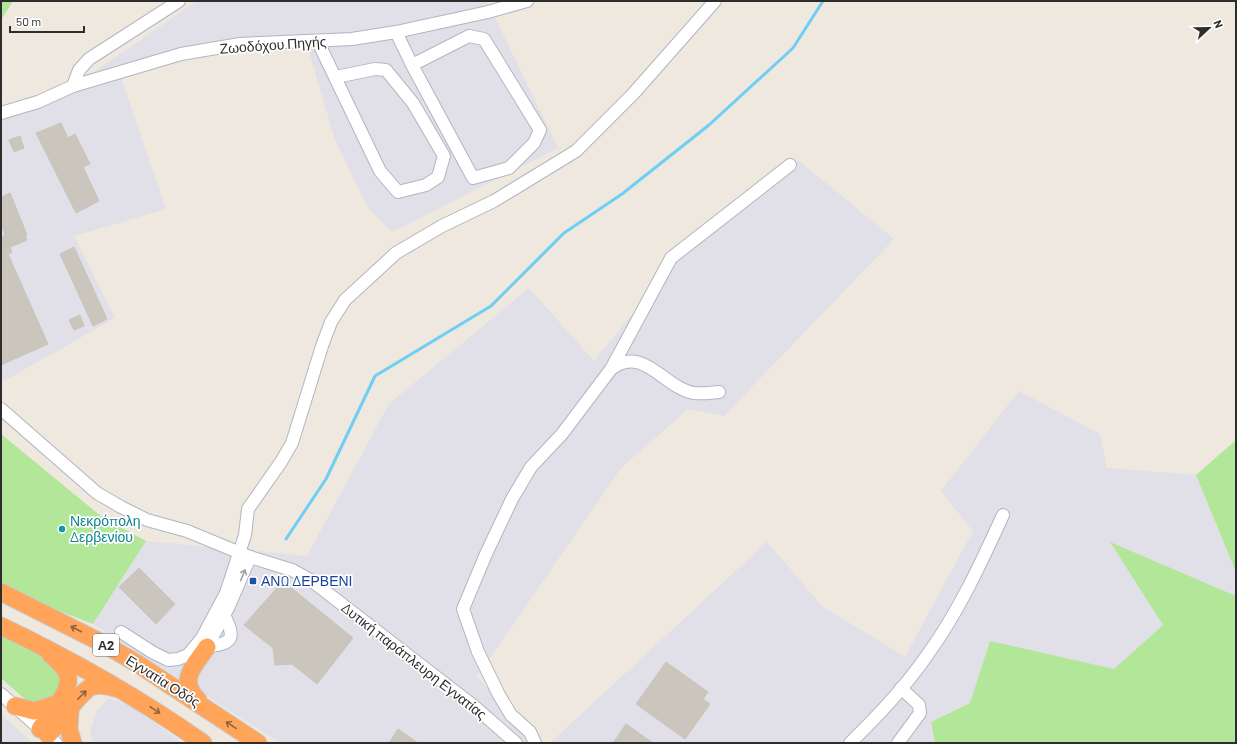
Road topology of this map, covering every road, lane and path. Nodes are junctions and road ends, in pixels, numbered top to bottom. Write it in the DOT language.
graph roads {
  1 [pos="179,1"];
  2 [pos="527,1"];
  3 [pos="715,1"];
  4 [pos="396,32"];
  5 [pos="318,42"];
  6 [pos="412,65"];
  7 [pos="336,77"];
  8 [pos="73,86"];
  9 [pos="1,113"];
  10 [pos="790,165"];
  11 [pos="611,369"];
  12 [pos="719,392"];
  13 [pos="1,409"];
  14 [pos="1003,515"];
  15 [pos="238,551"];
  16 [pos="250,557"];
  17 [pos="1,592"];
  18 [pos="1,626"];
  19 [pos="121,632"];
  20 [pos="36,643"];
  21 [pos="207,647"];
  22 [pos="900,688"];
  23 [pos="121,689"];
  24 [pos="1,694"];
  25 [pos="15,706"];
  26 [pos="63,707"];
  27 [pos="205,707"];
  28 [pos="48,736"];
  29 [pos="73,743"];
  30 [pos="203,743"];
  31 [pos="258,743"];
  32 [pos="516,743"];
  33 [pos="535,743"];
  34 [pos="850,743"];
  35 [pos="898,743"];
  1 -- 8 [label="street"];
  2 -- 4 [label="street, Ζωοδόχου Πηγής"];
  3 -- 15 [label="street"];
  4 -- 5 [label="street, Ζωοδόχου Πηγής"];
  4 -- 6 [label="street"];
  5 -- 7 [label="street"];
  5 -- 8 [label="street, Ζωοδόχου Πηγής"];
  6 -- 6 [label="street"];
  7 -- 7 [label="street"];
  8 -- 9 [label="street, Ζωοδόχου Πηγής"];
  10 -- 11 [label="street"];
  11 -- 12 [label="street"];
  11 -- 33 [label="street"];
  13 -- 15 [label="street, Δυτική παράπλευρη Εγνατίας"];
  14 -- 22 [label="street"];
  15 -- 16 [label="street, Δυτική παράπλευρη Εγνατίας"];
  15 -- 19 [label="street"];
  21 -- 16 [label="street, one-way"];
  16 -- 32 [label="street, Δυτική παράπλευρη Εγνατίας"];
  27 -- 17 [label="highway, Εγνατία Οδός / Α2, one-way"];
  18 -- 20 [label="highway, Εγνατία Οδός / Α2"];
  20 -- 23 [label="highway, Εγνατία Οδός / Α2"];
  20 -- 26 [label="highway"];
  21 -- 27 [label="highway"];
  22 -- 34 [label="street"];
  22 -- 35 [label="street"];
  26 -- 23 [label="highway, one-way"];
  23 -- 30 [label="highway, Εγνατία Οδός / Α2, one-way"];
  24 -- 25 [label="street"];
  25 -- 26 [label="highway"];
  25 -- 28 [label="street"];
  26 -- 28 [label="highway"];
  26 -- 29 [label="highway"];
  31 -- 27 [label="highway, Εγνατία Οδός / Α2, one-way"];
}
